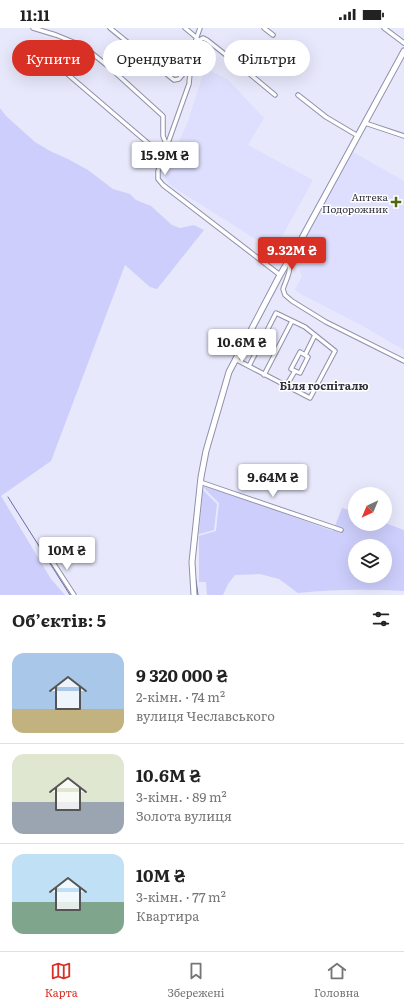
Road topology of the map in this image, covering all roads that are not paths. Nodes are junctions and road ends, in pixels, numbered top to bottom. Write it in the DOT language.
graph roads {
  1 [pos="33,28"];
  2 [pos="110,28"];
  3 [pos="185,28"];
  4 [pos="200,28"];
  5 [pos="264,28"];
  6 [pos="384,28"];
  7 [pos="273,35"];
  8 [pos="197,38"];
  9 [pos="125,40"];
  10 [pos="404,43"];
  11 [pos="216,47"];
  12 [pos="404,51"];
  13 [pos="70,76"];
  14 [pos="169,76"];
  15 [pos="182,76"];
  16 [pos="189,76"];
  17 [pos="275,95"];
  18 [pos="298,95"];
  19 [pos="365,123"];
  20 [pos="358,136"];
  21 [pos="404,136"];
  22 [pos="167,146"];
  23 [pos="163,156"];
  24 [pos="290,259"];
  25 [pos="280,275"];
  26 [pos="292,321"];
  27 [pos="315,335"];
  28 [pos="304,355"];
  29 [pos="235,359"];
  30 [pos="404,361"];
  31 [pos="249,366"];
  32 [pos="295,371"];
  33 [pos="264,375"];
  34 [pos="286,386"];
  35 [pos="200,482"];
  36 [pos="341,530"];
  37 [pos="48,555"];
  38 [pos="74,595"];
  39 [pos="194,595"];
  1 -- 22 [label="street"];
  2 -- 9 [label="street"];
  3 -- 8 [label="street"];
  4 -- 8 [label="street"];
  5 -- 7 [label="street"];
  6 -- 10 [label="street"];
  11 -- 17 [label="street"];
  12 -- 19 [label="main road"];
  13 -- 23 [label="street"];
  14 -- 15 [label="street"];
  16 -- 22 [label="street"];
  18 -- 20 [label="street"];
  19 -- 20 [label="main road"];
  19 -- 21 [label="street"];
  20 -- 24 [label="main road"];
  22 -- 23 [label="street"];
  23 -- 25 [label="street"];
  24 -- 25 [label="main road"];
  24 -- 30 [label="street"];
  25 -- 29 [label="main road"];
  26 -- 27 [label="street"];
  26 -- 31 [label="street"];
  26 -- 33 [label="street"];
  27 -- 28 [label="street"];
  27 -- 34 [label="street"];
  28 -- 32 [label="street"];
  28 -- 32 [label="street"];
  29 -- 31 [label="street"];
  29 -- 35 [label="main road"];
  31 -- 33 [label="street"];
  32 -- 34 [label="street"];
  33 -- 34 [label="street"];
  35 -- 36 [label="street"];
  35 -- 39 [label="main road"];
  37 -- 38 [label="street"];
}
